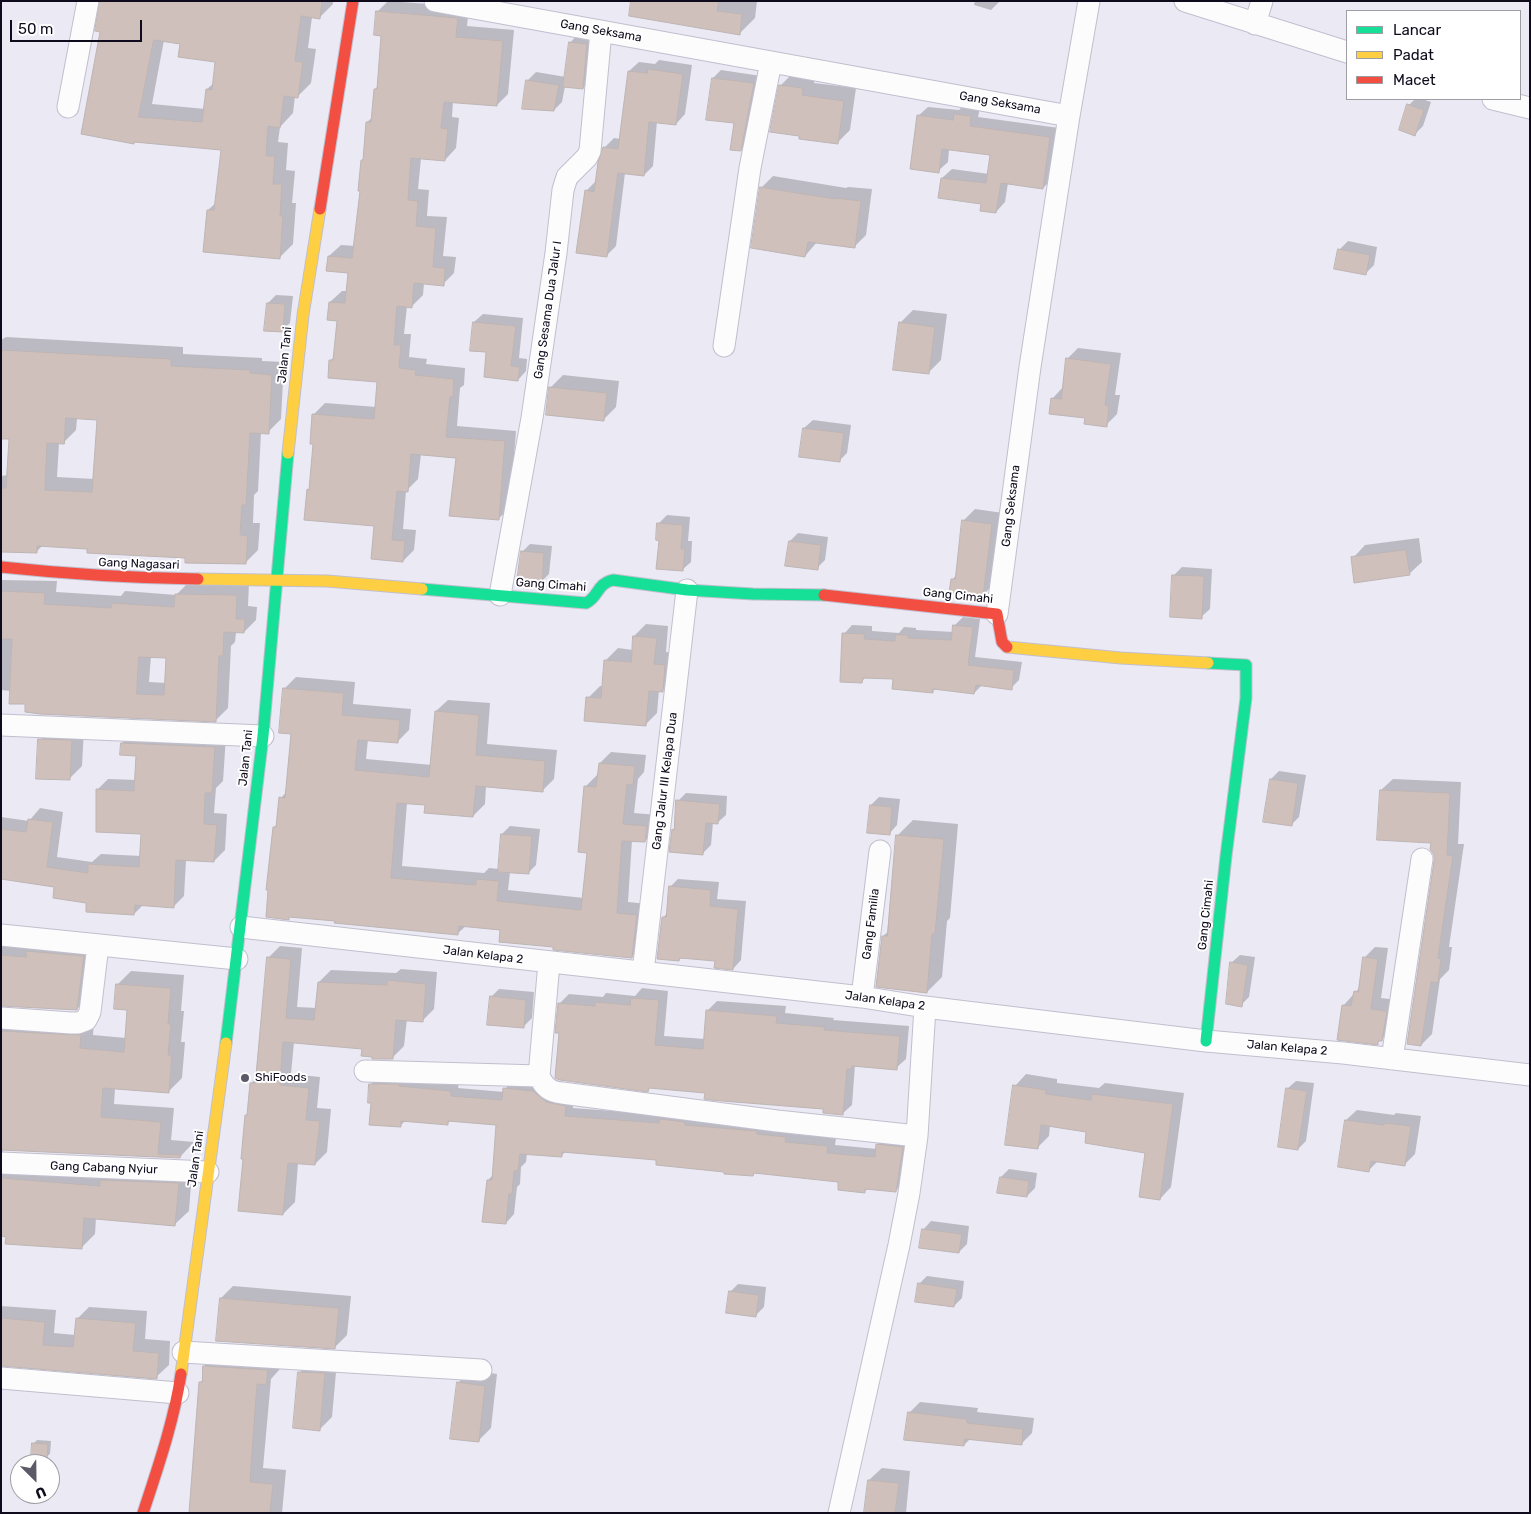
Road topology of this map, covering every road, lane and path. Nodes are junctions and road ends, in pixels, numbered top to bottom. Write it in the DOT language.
graph roads {
  1 [pos="88,1"];
  2 [pos="352,1"];
  3 [pos="435,1"];
  4 [pos="1089,1"];
  5 [pos="1185,1"];
  6 [pos="1262,1"];
  7 [pos="1255,24"];
  8 [pos="601,31"];
  9 [pos="1346,52"];
  10 [pos="771,62"];
  11 [pos="1497,100"];
  12 [pos="68,108"];
  13 [pos="1530,108"];
  14 [pos="1069,116"];
  15 [pos="724,346"];
  16 [pos="1,567"];
  17 [pos="276,580"];
  18 [pos="687,590"];
  19 [pos="500,596"];
  20 [pos="997,614"];
  21 [pos="1,724"];
  22 [pos="263,736"];
  23 [pos="880,851"];
  24 [pos="1422,859"];
  25 [pos="240,927"];
  26 [pos="1,935"];
  27 [pos="98,945"];
  28 [pos="237,959"];
  29 [pos="549,963"];
  30 [pos="643,972"];
  31 [pos="862,997"];
  32 [pos="925,1007"];
  33 [pos="1,1018"];
  34 [pos="1206,1041"];
  35 [pos="1392,1059"];
  36 [pos="365,1071"];
  37 [pos="1530,1075"];
  38 [pos="539,1076"];
  39 [pos="917,1136"];
  40 [pos="1,1163"];
  41 [pos="208,1172"];
  42 [pos="183,1352"];
  43 [pos="481,1370"];
  44 [pos="1,1378"];
  45 [pos="178,1393"];
  46 [pos="143,1513"];
  47 [pos="839,1513"];
  1 -- 12 [label="street"];
  2 -- 17 [label="main road, Jalan Tani"];
  3 -- 8 [label="street, Gang Seksama"];
  4 -- 14 [label="street"];
  5 -- 7 [label="street"];
  6 -- 7 [label="street"];
  7 -- 9 [label="street"];
  8 -- 10 [label="street, Gang Seksama"];
  8 -- 19 [label="street, Gang Sesama Dua Jalur I"];
  10 -- 14 [label="street, Gang Seksama"];
  10 -- 15 [label="street"];
  11 -- 13 [label="street"];
  14 -- 20 [label="street, Gang Seksama"];
  16 -- 17 [label="main road, Gang Nagasari"];
  17 -- 19 [label="main road, Gang Cimahi"];
  17 -- 22 [label="main road, Jalan Tani"];
  18 -- 19 [label="main road, Gang Cimahi"];
  18 -- 20 [label="main road, Gang Cimahi"];
  18 -- 30 [label="street, Gang Jalur III Kelapa Dua"];
  20 -- 34 [label="main road, Gang Cimahi"];
  21 -- 22 [label="street"];
  22 -- 25 [label="main road, Jalan Tani"];
  23 -- 31 [label="street, Gang Familia"];
  24 -- 35 [label="street"];
  25 -- 28 [label="main road, Jalan Tani"];
  25 -- 29 [label="street, Jalan Kelapa 2"];
  26 -- 27 [label="street"];
  27 -- 28 [label="street"];
  27 -- 33 [label="street"];
  28 -- 41 [label="main road, Jalan Tani"];
  29 -- 30 [label="street, Jalan Kelapa 2"];
  29 -- 38 [label="street"];
  30 -- 31 [label="street, Jalan Kelapa 2"];
  31 -- 32 [label="street, Jalan Kelapa 2"];
  32 -- 34 [label="street, Jalan Kelapa 2"];
  32 -- 39 [label="street"];
  34 -- 35 [label="street, Jalan Kelapa 2"];
  35 -- 37 [label="street, Jalan Kelapa 2"];
  36 -- 38 [label="street"];
  38 -- 39 [label="street"];
  39 -- 47 [label="street"];
  40 -- 41 [label="street, Gang Cabang Nyiur"];
  41 -- 42 [label="main road, Jalan Tani"];
  42 -- 43 [label="street"];
  42 -- 45 [label="main road, Jalan Tani"];
  44 -- 45 [label="street"];
  45 -- 46 [label="main road, Jalan Tani"];
}
